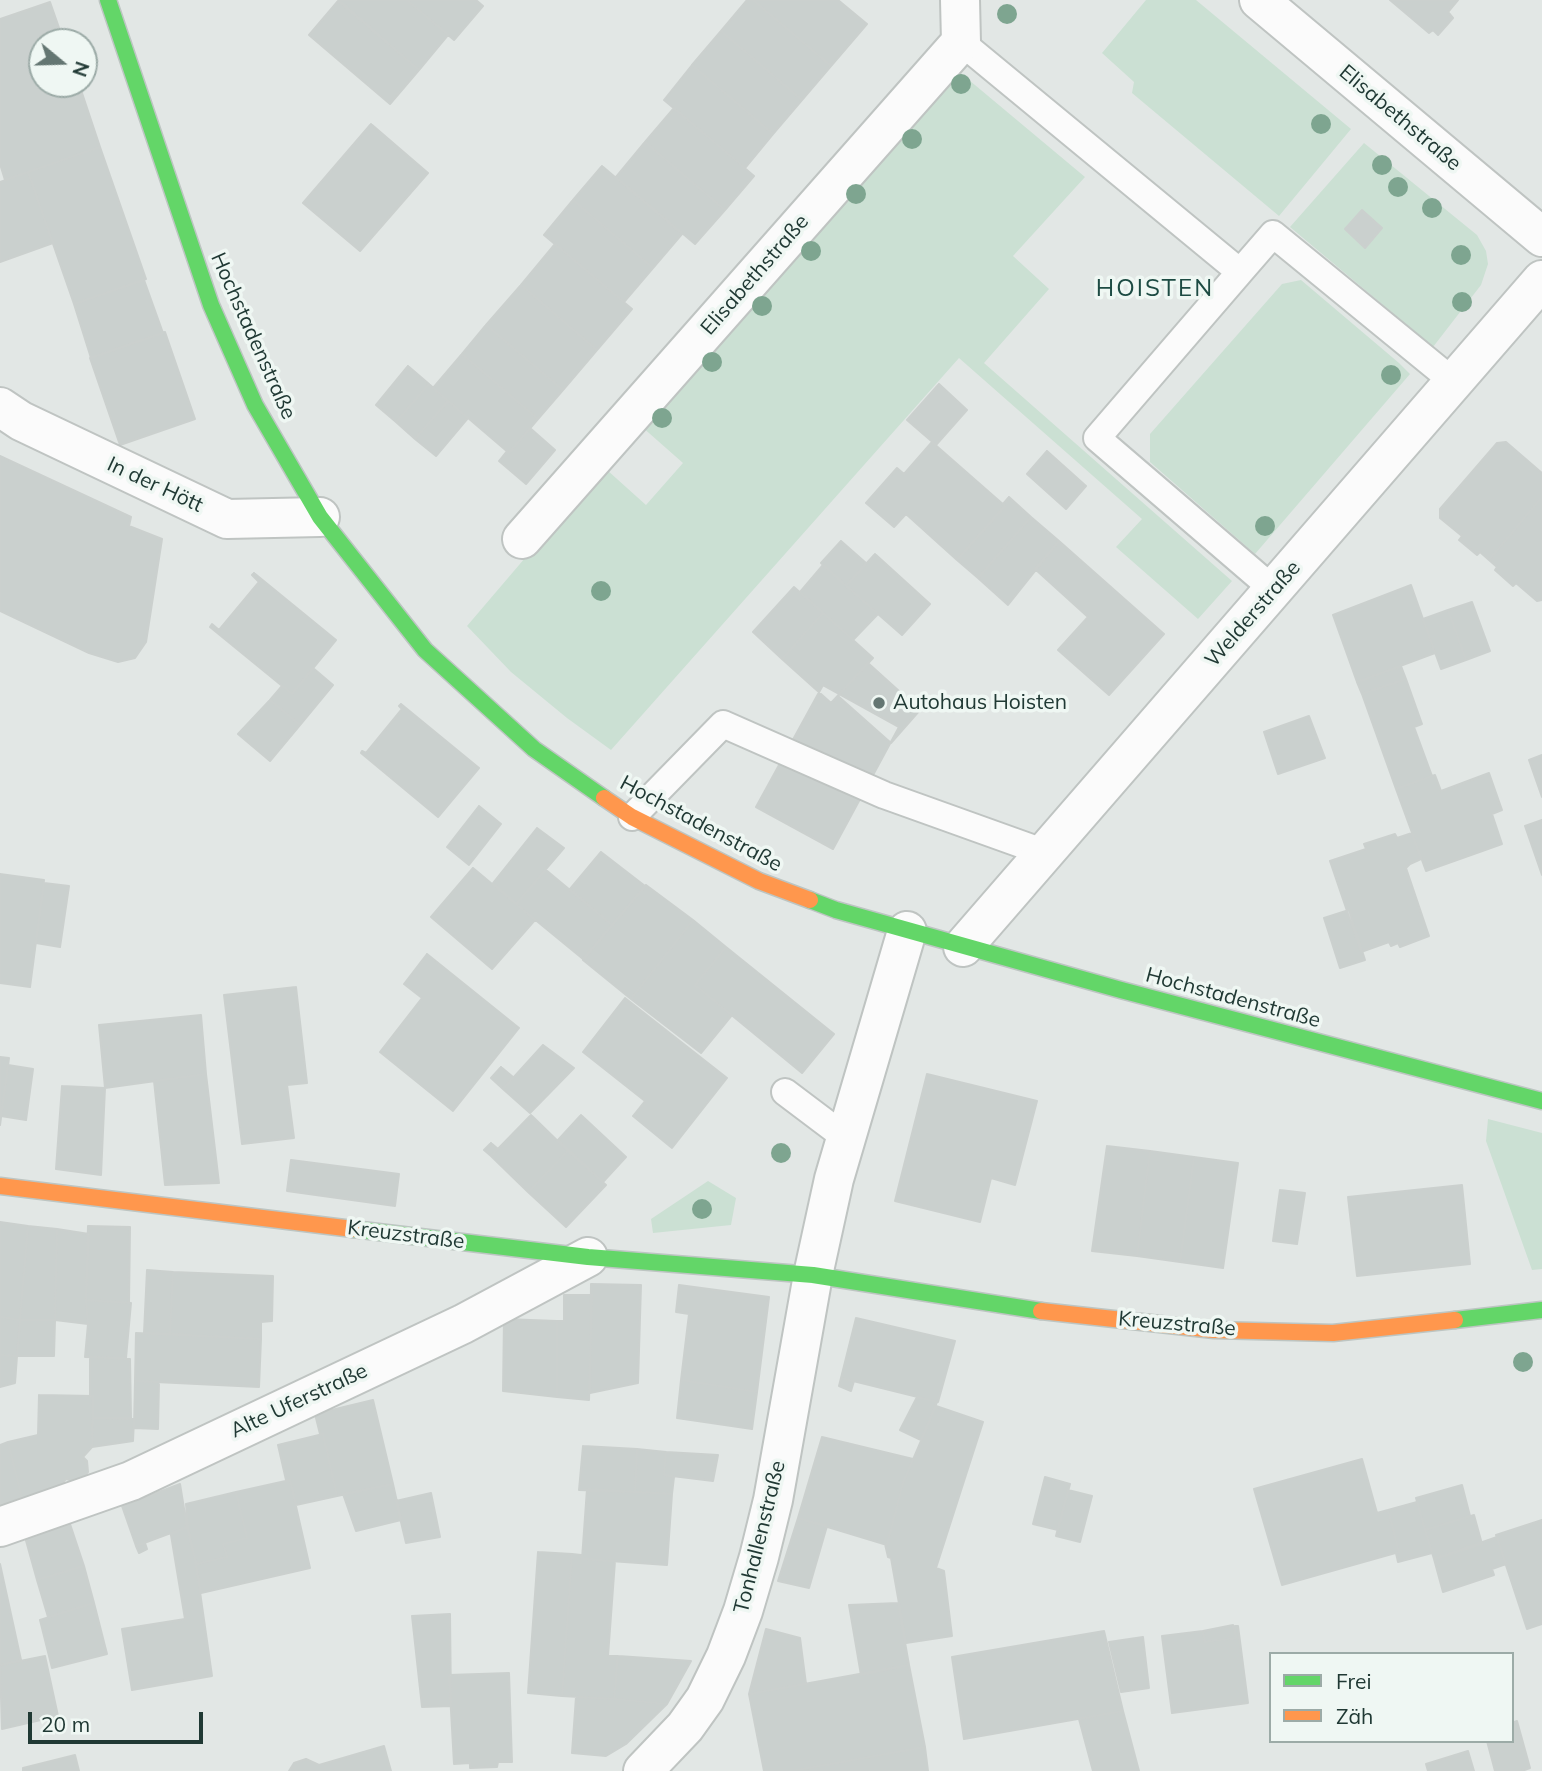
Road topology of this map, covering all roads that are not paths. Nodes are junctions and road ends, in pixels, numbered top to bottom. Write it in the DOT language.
graph roads {
  1 [pos="108,0"];
  2 [pos="960,0"];
  3 [pos="1259,0"];
  4 [pos="961,42"];
  5 [pos="1542,237"];
  6 [pos="1240,272"];
  7 [pos="1542,280"];
  8 [pos="1454,382"];
  9 [pos="0,407"];
  10 [pos="320,517"];
  11 [pos="522,539"];
  12 [pos="1274,590"];
  13 [pos="632,817"];
  14 [pos="1043,852"];
  15 [pos="907,931"];
  16 [pos="963,947"];
  17 [pos="785,1092"];
  18 [pos="1542,1101"];
  19 [pos="846,1138"];
  20 [pos="0,1186"];
  21 [pos="588,1256"];
  22 [pos="813,1275"];
  23 [pos="1542,1310"];
  24 [pos="0,1527"];
  25 [pos="643,1771"];
  1 -- 10 [label="main road, Hochstadenstraße"];
  2 -- 4 [label="street"];
  3 -- 5 [label="street, Elisabethstraße"];
  4 -- 6 [label="lane"];
  4 -- 11 [label="street, Elisabethstraße"];
  6 -- 8 [label="lane"];
  6 -- 12 [label="lane"];
  7 -- 8 [label="street, Welderstraße"];
  8 -- 12 [label="street, Welderstraße"];
  9 -- 10 [label="street, In der Hött"];
  10 -- 13 [label="main road, Hochstadenstraße"];
  12 -- 14 [label="street, Welderstraße"];
  13 -- 14 [label="lane"];
  13 -- 15 [label="main road, Hochstadenstraße"];
  14 -- 16 [label="street, Welderstraße"];
  15 -- 16 [label="main road, Hochstadenstraße"];
  15 -- 19 [label="street"];
  16 -- 18 [label="main road, Hochstadenstraße"];
  17 -- 19 [label="lane"];
  19 -- 22 [label="street"];
  20 -- 21 [label="main road, Kreuzstraße"];
  21 -- 22 [label="main road, Kreuzstraße"];
  21 -- 24 [label="street, Alte Uferstraße"];
  22 -- 23 [label="main road, Kreuzstraße"];
  22 -- 25 [label="street, Tonhallenstraße"];
}
